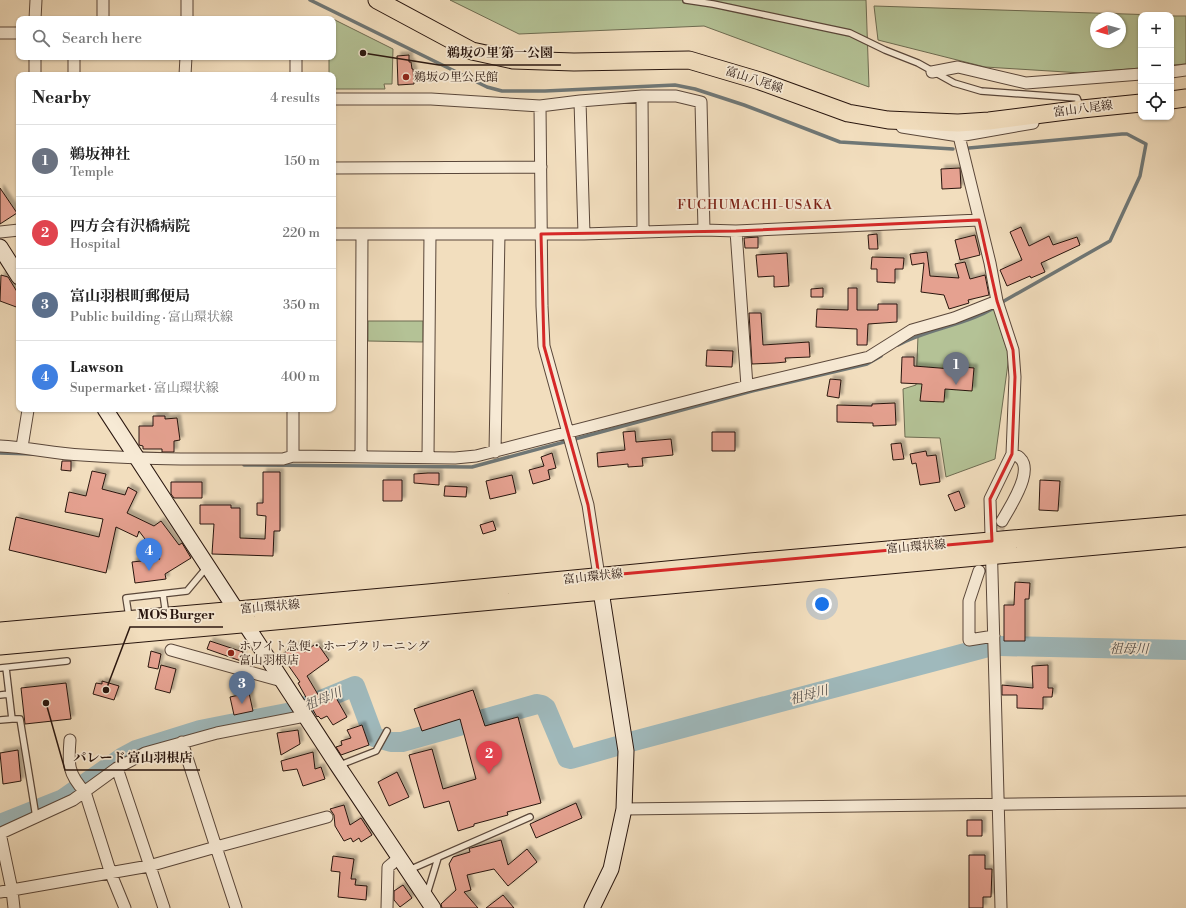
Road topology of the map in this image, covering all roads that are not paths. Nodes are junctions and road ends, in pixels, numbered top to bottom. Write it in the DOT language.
graph roads {
  1 [pos="36,0"];
  2 [pos="103,0"];
  3 [pos="186,0"];
  4 [pos="377,0"];
  5 [pos="686,0"];
  6 [pos="35,16"];
  7 [pos="102,16"];
  8 [pos="187,16"];
  9 [pos="0,33"];
  10 [pos="16,33"];
  11 [pos="35,60"];
  12 [pos="74,60"];
  13 [pos="186,60"];
  14 [pos="296,60"];
  15 [pos="1186,70"];
  16 [pos="35,72"];
  17 [pos="74,72"];
  18 [pos="186,72"];
  19 [pos="296,72"];
  20 [pos="932,72"];
  21 [pos="1174,72"];
  22 [pos="1138,74"];
  23 [pos="642,96"];
  24 [pos="1186,98"];
  25 [pos="336,99"];
  26 [pos="1174,100"];
  27 [pos="580,101"];
  28 [pos="1138,103"];
  29 [pos="540,106"];
  30 [pos="1082,109"];
  31 [pos="848,113"];
  32 [pos="959,136"];
  33 [pos="541,166"];
  34 [pos="336,168"];
  35 [pos="979,220"];
  36 [pos="16,230"];
  37 [pos="704,230"];
  38 [pos="736,231"];
  39 [pos="0,232"];
  40 [pos="643,232"];
  41 [pos="336,234"];
  42 [pos="362,234"];
  43 [pos="499,234"];
  44 [pos="541,234"];
  45 [pos="584,234"];
  46 [pos="430,235"];
  47 [pos="1,251"];
  48 [pos="16,273"];
  49 [pos="998,304"];
  50 [pos="747,386"];
  51 [pos="28,412"];
  52 [pos="107,412"];
  53 [pos="293,412"];
  54 [pos="568,432"];
  55 [pos="0,446"];
  56 [pos="22,447"];
  57 [pos="495,452"];
  58 [pos="1012,454"];
  59 [pos="293,456"];
  60 [pos="361,457"];
  61 [pos="428,457"];
  62 [pos="137,458"];
  63 [pos="1002,521"];
  64 [pos="1186,524"];
  65 [pos="1186,538"];
  66 [pos="992,548"];
  67 [pos="207,567"];
  68 [pos="980,572"];
  69 [pos="600,584"];
  70 [pos="163,594"];
  71 [pos="235,610"];
  72 [pos="166,617"];
  73 [pos="129,620"];
  74 [pos="245,624"];
  75 [pos="0,632"];
  76 [pos="994,636"];
  77 [pos="0,646"];
  78 [pos="171,650"];
  79 [pos="67,661"];
  80 [pos="3,668"];
  81 [pos="282,681"];
  82 [pos="9,694"];
  83 [pos="0,695"];
  84 [pos="305,716"];
  85 [pos="12,719"];
  86 [pos="0,720"];
  87 [pos="387,731"];
  88 [pos="70,740"];
  89 [pos="182,742"];
  90 [pos="338,766"];
  91 [pos="117,768"];
  92 [pos="85,792"];
  93 [pos="1186,802"];
  94 [pos="999,804"];
  95 [pos="624,809"];
  96 [pos="36,817"];
  97 [pos="327,817"];
  98 [pos="530,817"];
  99 [pos="1,833"];
  100 [pos="216,847"];
  101 [pos="400,857"];
  102 [pos="438,858"];
  103 [pos="150,866"];
  104 [pos="408,871"];
  105 [pos="111,874"];
  106 [pos="12,890"];
  107 [pos="0,892"];
  108 [pos="430,902"];
  109 [pos="14,908"];
  110 [pos="125,908"];
  111 [pos="164,908"];
  112 [pos="236,908"];
  113 [pos="387,908"];
  114 [pos="592,908"];
  115 [pos="1001,908"];
  1 -- 6 [label="street"];
  2 -- 7 [label="street"];
  3 -- 8 [label="street"];
  4 -- 31 [label="main road, 富山八尾線"];
  5 -- 20 [label="lane"];
  9 -- 10 [label="street"];
  11 -- 16 [label="street"];
  12 -- 17 [label="street"];
  13 -- 18 [label="street"];
  14 -- 19 [label="street"];
  15 -- 21 [label="street"];
  20 -- 22 [label="street"];
  20 -- 30 [label="lane"];
  23 -- 27 [label="street"];
  23 -- 37 [label="street"];
  23 -- 40 [label="street"];
  24 -- 26 [label="main road"];
  25 -- 29 [label="street"];
  27 -- 29 [label="street"];
  27 -- 45 [label="street"];
  28 -- 30 [label="main road, 富山八尾線"];
  29 -- 33 [label="street"];
  30 -- 31 [label="main road, 富山八尾線"];
  30 -- 32 [label="street"];
  31 -- 32 [label="street"];
  32 -- 35 [label="street"];
  33 -- 34 [label="street"];
  33 -- 44 [label="street"];
  35 -- 38 [label="street"];
  35 -- 49 [label="street"];
  36 -- 39 [label="street"];
  37 -- 38 [label="street"];
  37 -- 40 [label="street"];
  38 -- 50 [label="street"];
  40 -- 45 [label="street"];
  41 -- 42 [label="street"];
  42 -- 46 [label="street"];
  42 -- 60 [label="street"];
  43 -- 44 [label="street"];
  43 -- 46 [label="street"];
  43 -- 57 [label="street"];
  44 -- 45 [label="street"];
  44 -- 54 [label="street"];
  46 -- 61 [label="street"];
  47 -- 48 [label="street"];
  49 -- 50 [label="street"];
  49 -- 58 [label="street"];
  50 -- 54 [label="street"];
  51 -- 56 [label="street"];
  52 -- 62 [label="street"];
  53 -- 59 [label="street"];
  54 -- 57 [label="street"];
  54 -- 69 [label="street"];
  55 -- 56 [label="street"];
  56 -- 62 [label="street"];
  57 -- 61 [label="street"];
  58 -- 63 [label="street"];
  58 -- 66 [label="street"];
  59 -- 60 [label="street"];
  59 -- 62 [label="street"];
  60 -- 61 [label="street"];
  62 -- 67 [label="street"];
  64 -- 66 [label="main road, 富山環状線"];
  65 -- 66 [label="main road, 富山環状線"];
  66 -- 69 [label="main road, 富山環状線"];
  66 -- 76 [label="street"];
  67 -- 70 [label="lane"];
  67 -- 71 [label="street"];
  68 -- 76 [label="street"];
  69 -- 71 [label="main road, 富山環状線"];
  69 -- 74 [label="main road, 富山環状線"];
  69 -- 95 [label="street"];
  70 -- 72 [label="lane"];
  70 -- 73 [label="lane"];
  71 -- 72 [label="main road, 富山環状線"];
  71 -- 74 [label="street"];
  72 -- 73 [label="main road, 富山環状線"];
  73 -- 75 [label="main road, 富山環状線"];
  74 -- 77 [label="main road, 富山環状線"];
  74 -- 81 [label="street"];
  76 -- 94 [label="street"];
  78 -- 81 [label="street"];
  79 -- 80 [label="lane"];
  80 -- 82 [label="lane"];
  81 -- 84 [label="street"];
  82 -- 83 [label="lane"];
  82 -- 85 [label="lane"];
  84 -- 89 [label="street"];
  84 -- 90 [label="street"];
  85 -- 86 [label="lane"];
  85 -- 96 [label="lane"];
  87 -- 90 [label="lane"];
  88 -- 92 [label="street"];
  89 -- 91 [label="street"];
  89 -- 100 [label="street"];
  90 -- 101 [label="street"];
  91 -- 92 [label="street"];
  91 -- 103 [label="street"];
  92 -- 96 [label="street"];
  92 -- 105 [label="street"];
  93 -- 94 [label="street"];
  94 -- 95 [label="street"];
  94 -- 115 [label="street"];
  95 -- 114 [label="street"];
  96 -- 99 [label="street"];
  97 -- 100 [label="street"];
  98 -- 102 [label="lane"];
  99 -- 106 [label="street"];
  100 -- 103 [label="street"];
  100 -- 112 [label="street"];
  101 -- 104 [label="street"];
  101 -- 113 [label="street"];
  102 -- 104 [label="lane"];
  102 -- 108 [label="lane"];
  103 -- 105 [label="street"];
  103 -- 111 [label="street"];
  104 -- 108 [label="street"];
  105 -- 106 [label="street"];
  105 -- 110 [label="street"];
  106 -- 107 [label="street"];
  106 -- 109 [label="street"];
}
